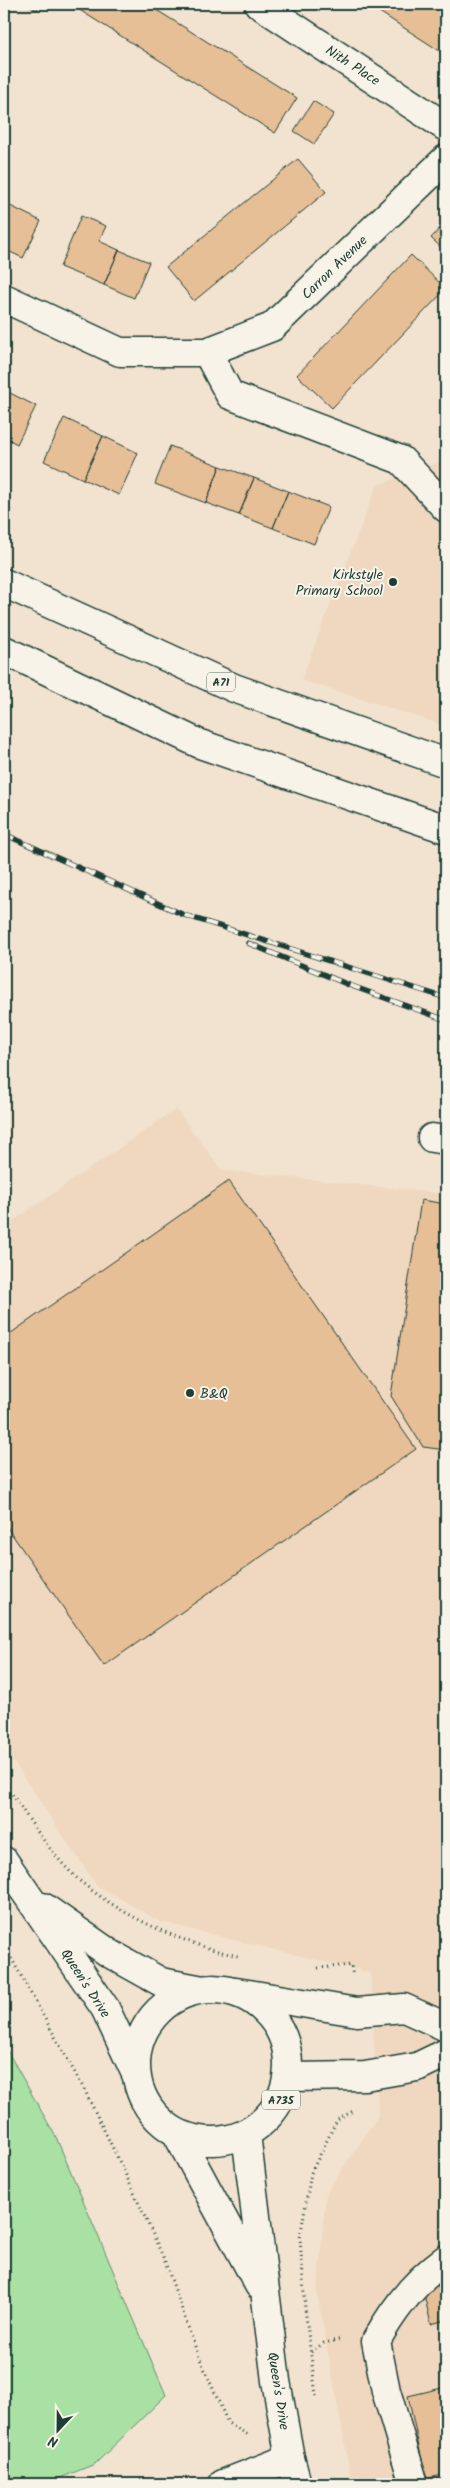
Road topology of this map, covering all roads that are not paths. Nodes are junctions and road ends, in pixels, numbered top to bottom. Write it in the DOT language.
graph roads {
  1 [pos="259,4"];
  2 [pos="446,127"];
  3 [pos="446,158"];
  4 [pos="4,298"];
  5 [pos="207,352"];
  6 [pos="446,508"];
  7 [pos="4,583"];
  8 [pos="4,650"];
  9 [pos="446,763"];
  10 [pos="446,829"];
  11 [pos="4,1861"];
  12 [pos="29,1898"];
  13 [pos="198,1989"];
  14 [pos="236,1992"];
  15 [pos="446,2027"];
  16 [pos="446,2053"];
  17 [pos="136,2074"];
  18 [pos="288,2078"];
  19 [pos="176,2132"];
  20 [pos="246,2134"];
  21 [pos="446,2259"];
  22 [pos="265,2298"];
  23 [pos="290,2458"];
  24 [pos="223,2484"];
  25 [pos="297,2484"];
  26 [pos="414,2484"];
  1 -- 2 [label="main road, Nith Place"];
  3 -- 5 [label="main road, Carron Avenue"];
  4 -- 5 [label="main road, Carron Avenue"];
  5 -- 6 [label="main road"];
  7 -- 9 [label="main road, A71"];
  8 -- 10 [label="main road"];
  11 -- 12 [label="main road, Queen's Drive / A735"];
  12 -- 13 [label="main road, Queen's Drive / A735"];
  12 -- 17 [label="main road, Queen's Drive / A735"];
  13 -- 14 [label="main road, A735"];
  13 -- 17 [label="main road, A735"];
  14 -- 15 [label="main road"];
  14 -- 18 [label="main road, A735"];
  16 -- 18 [label="main road"];
  17 -- 19 [label="main road, A735"];
  18 -- 20 [label="main road, A735"];
  19 -- 20 [label="main road, A735"];
  19 -- 22 [label="main road, Queen's Drive / A735"];
  20 -- 22 [label="main road, Queen's Drive / A735"];
  21 -- 26 [label="main road"];
  22 -- 23 [label="main road, Queen's Drive / A735"];
  23 -- 24 [label="main road"];
  23 -- 25 [label="main road, Queen's Drive / A735"];
}
